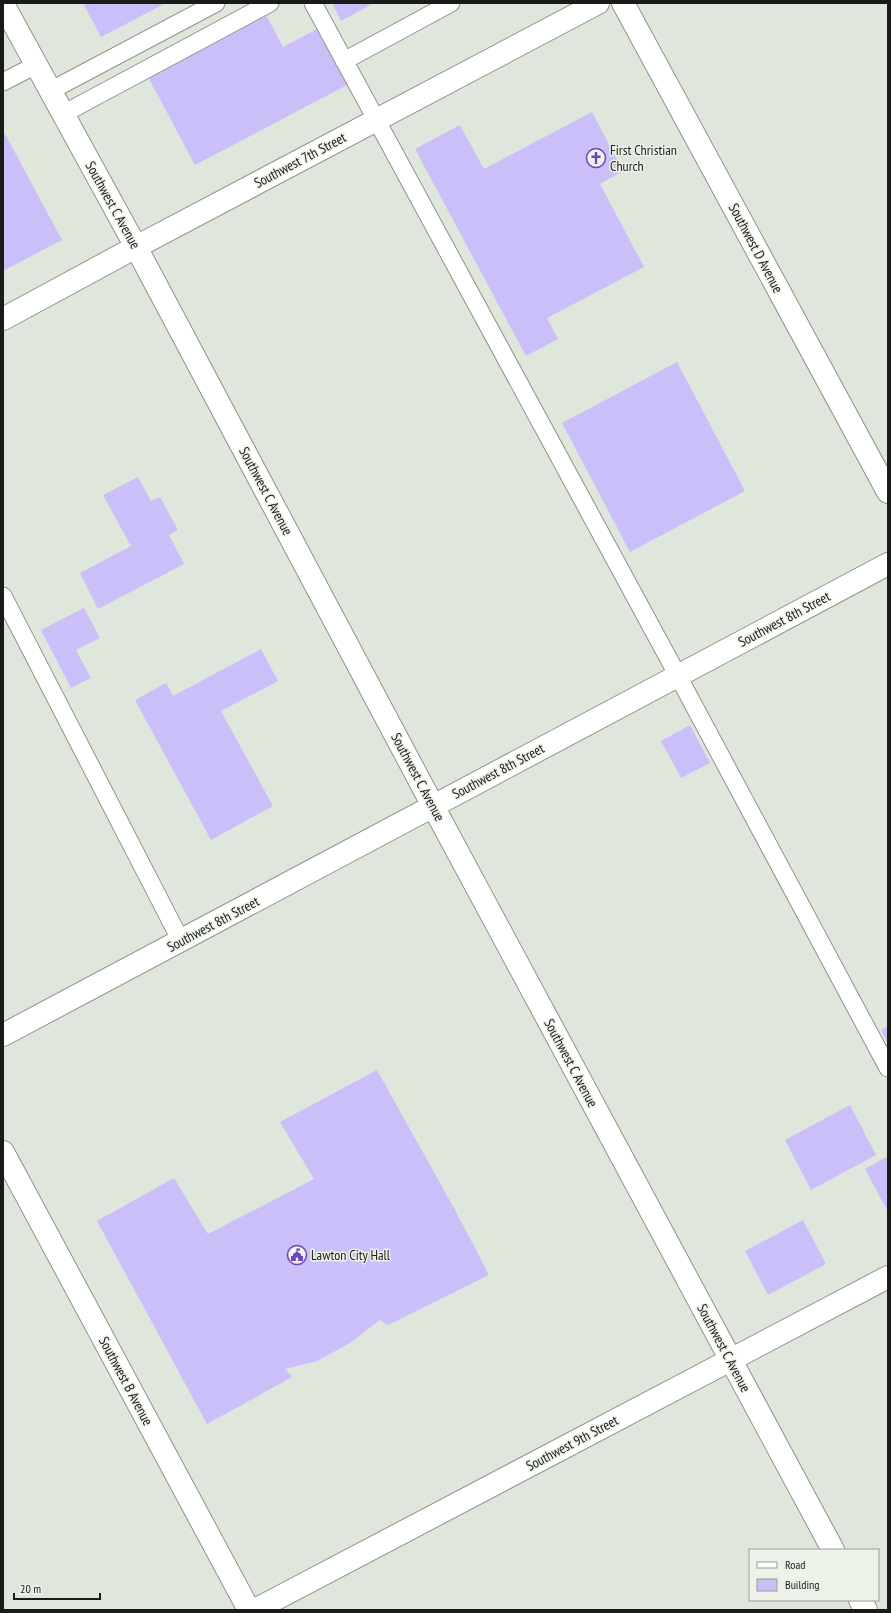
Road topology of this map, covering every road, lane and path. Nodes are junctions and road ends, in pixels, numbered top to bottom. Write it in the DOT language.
graph roads {
  1 [pos="216,3"];
  2 [pos="270,3"];
  3 [pos="312,3"];
  4 [pos="451,3"];
  5 [pos="598,3"];
  6 [pos="623,3"];
  7 [pos="3,4"];
  8 [pos="344,61"];
  9 [pos="36,65"];
  10 [pos="3,82"];
  11 [pos="50,91"];
  12 [pos="63,114"];
  13 [pos="375,120"];
  14 [pos="136,247"];
  15 [pos="3,319"];
  16 [pos="888,492"];
  17 [pos="888,564"];
  18 [pos="3,596"];
  19 [pos="678,676"];
  20 [pos="433,806"];
  21 [pos="181,941"];
  22 [pos="3,1035"];
  23 [pos="888,1068"];
  24 [pos="3,1152"];
  25 [pos="888,1277"];
  26 [pos="730,1360"];
  27 [pos="831,1549"];
  28 [pos="861,1601"];
  29 [pos="249,1610"];
  30 [pos="256,1610"];
  31 [pos="866,1610"];
  1 -- 11 [label="lane"];
  2 -- 12 [label="lane"];
  3 -- 8 [label="lane"];
  4 -- 8 [label="lane"];
  5 -- 13 [label="street, Southwest 7th Street"];
  6 -- 16 [label="street, Southwest D Avenue"];
  7 -- 9 [label="street, Southwest C Avenue"];
  8 -- 13 [label="lane"];
  9 -- 10 [label="lane"];
  9 -- 11 [label="street, Southwest C Avenue"];
  11 -- 12 [label="street, Southwest C Avenue"];
  12 -- 14 [label="street, Southwest C Avenue"];
  13 -- 14 [label="street, Southwest 7th Street"];
  13 -- 19 [label="lane"];
  14 -- 15 [label="street, Southwest 7th Street"];
  14 -- 20 [label="street, Southwest C Avenue"];
  17 -- 19 [label="street, Southwest 8th Street"];
  18 -- 21 [label="lane"];
  19 -- 20 [label="street, Southwest 8th Street"];
  19 -- 23 [label="lane"];
  20 -- 21 [label="street, Southwest 8th Street"];
  20 -- 26 [label="street, Southwest C Avenue"];
  21 -- 22 [label="street, Southwest 8th Street"];
  24 -- 29 [label="street, Southwest B Avenue"];
  25 -- 26 [label="street, Southwest 9th Street"];
  26 -- 27 [label="street, Southwest C Avenue"];
  26 -- 30 [label="street, Southwest 9th Street"];
  28 -- 31 [label="street"];
}
